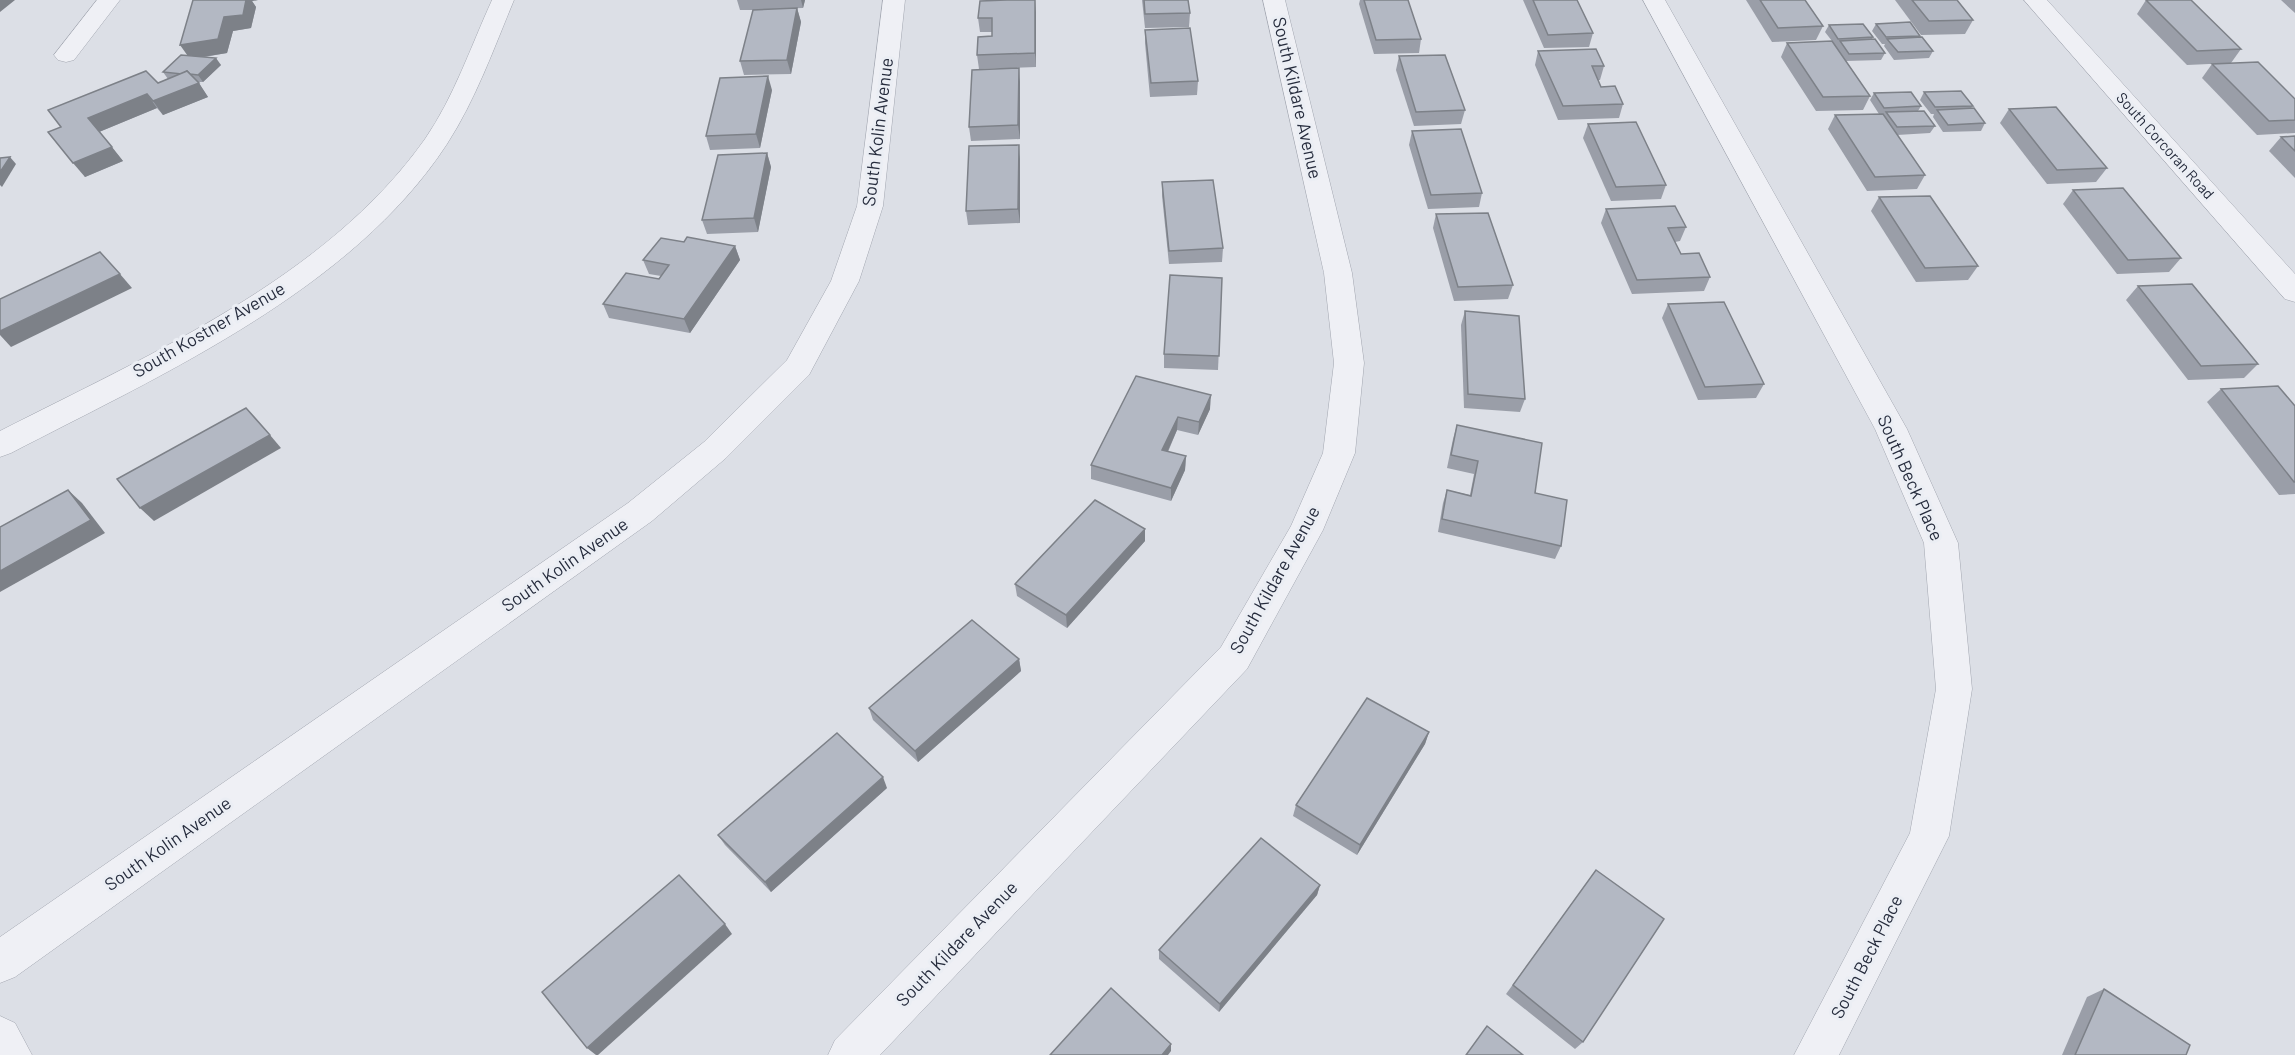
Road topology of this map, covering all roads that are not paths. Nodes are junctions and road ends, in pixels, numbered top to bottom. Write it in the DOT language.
graph roads {
  1 [pos="109,0"];
  2 [pos="503,0"];
  3 [pos="894,0"];
  4 [pos="1274,0"];
  5 [pos="1654,0"];
  6 [pos="2035,0"];
  7 [pos="66,55"];
  8 [pos="2295,292"];
  9 [pos="0,445"];
  10 [pos="0,962"];
  11 [pos="850,1055"];
  12 [pos="1816,1055"];
  1 -- 7 [label="street"];
  2 -- 9 [label="street, South Kostner Avenue"];
  3 -- 10 [label="street, South Kolin Avenue"];
  4 -- 11 [label="street, South Kildare Avenue"];
  5 -- 12 [label="street, South Beck Place"];
  6 -- 8 [label="street, South Corcoran Road"];
}
